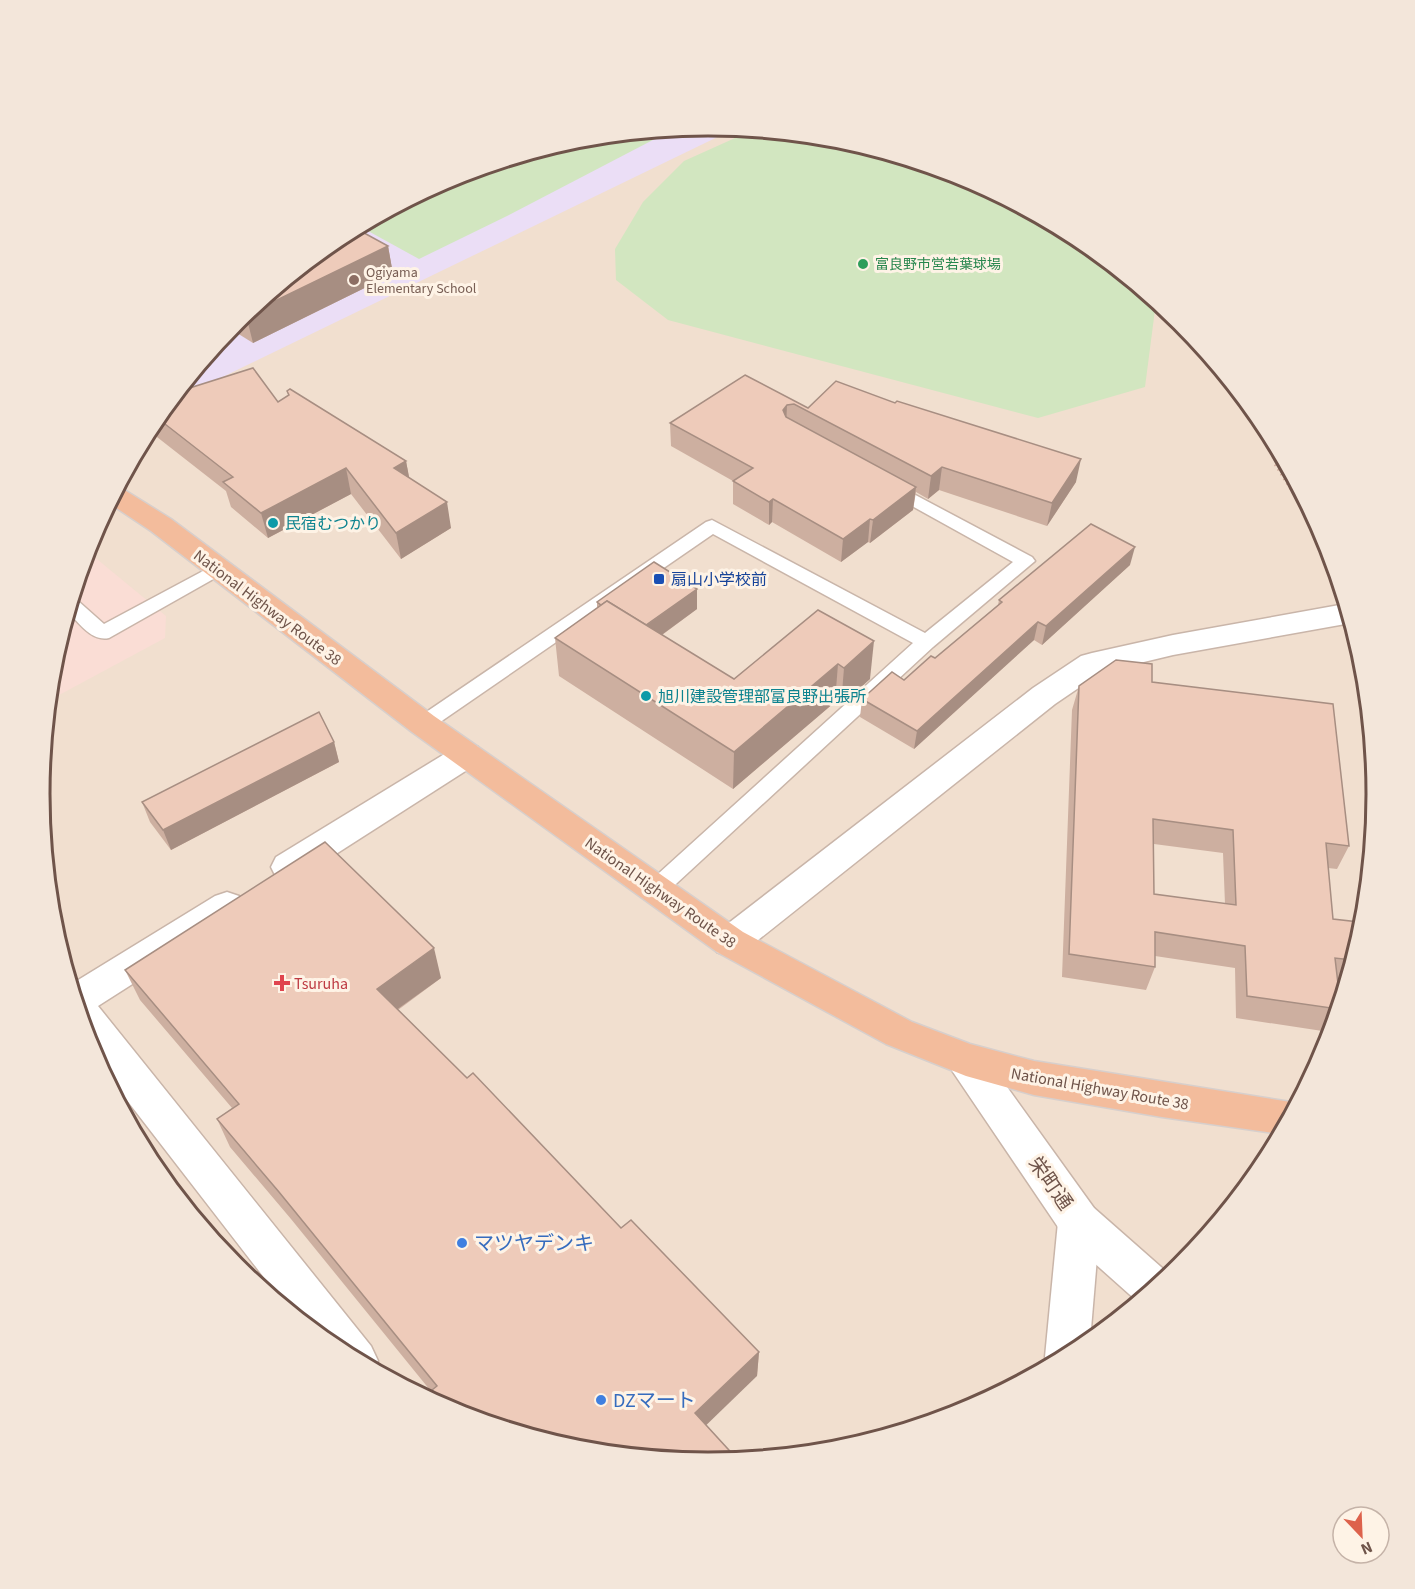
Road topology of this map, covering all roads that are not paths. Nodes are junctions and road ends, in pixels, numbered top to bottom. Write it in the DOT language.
graph roads {
  1 [pos="874,478"];
  2 [pos="120,498"];
  3 [pos="218,569"];
  4 [pos="76,610"];
  5 [pos="1340,615"];
  6 [pos="926,642"];
  7 [pos="423,724"];
  8 [pos="467,755"];
  9 [pos="656,890"];
  10 [pos="730,942"];
  11 [pos="81,997"];
  12 [pos="92,1026"];
  13 [pos="966,1060"];
  14 [pos="1281,1117"];
  15 [pos="1078,1222"];
  16 [pos="1148,1283"];
  17 [pos="340,1340"];
  18 [pos="1068,1345"];
  1 -- 6 [label="lane"];
  2 -- 3 [label="highway, National Highway Route 38"];
  3 -- 4 [label="lane"];
  3 -- 7 [label="highway, National Highway Route 38"];
  5 -- 10 [label="street"];
  6 -- 7 [label="lane"];
  6 -- 9 [label="lane"];
  7 -- 8 [label="highway, National Highway Route 38"];
  8 -- 9 [label="highway, National Highway Route 38"];
  8 -- 11 [label="street"];
  9 -- 10 [label="highway, National Highway Route 38"];
  10 -- 13 [label="highway, National Highway Route 38"];
  12 -- 17 [label="street"];
  13 -- 14 [label="highway, National Highway Route 38"];
  13 -- 15 [label="street, 栄町通"];
  15 -- 16 [label="street, 栄町通"];
  15 -- 18 [label="street"];
}
